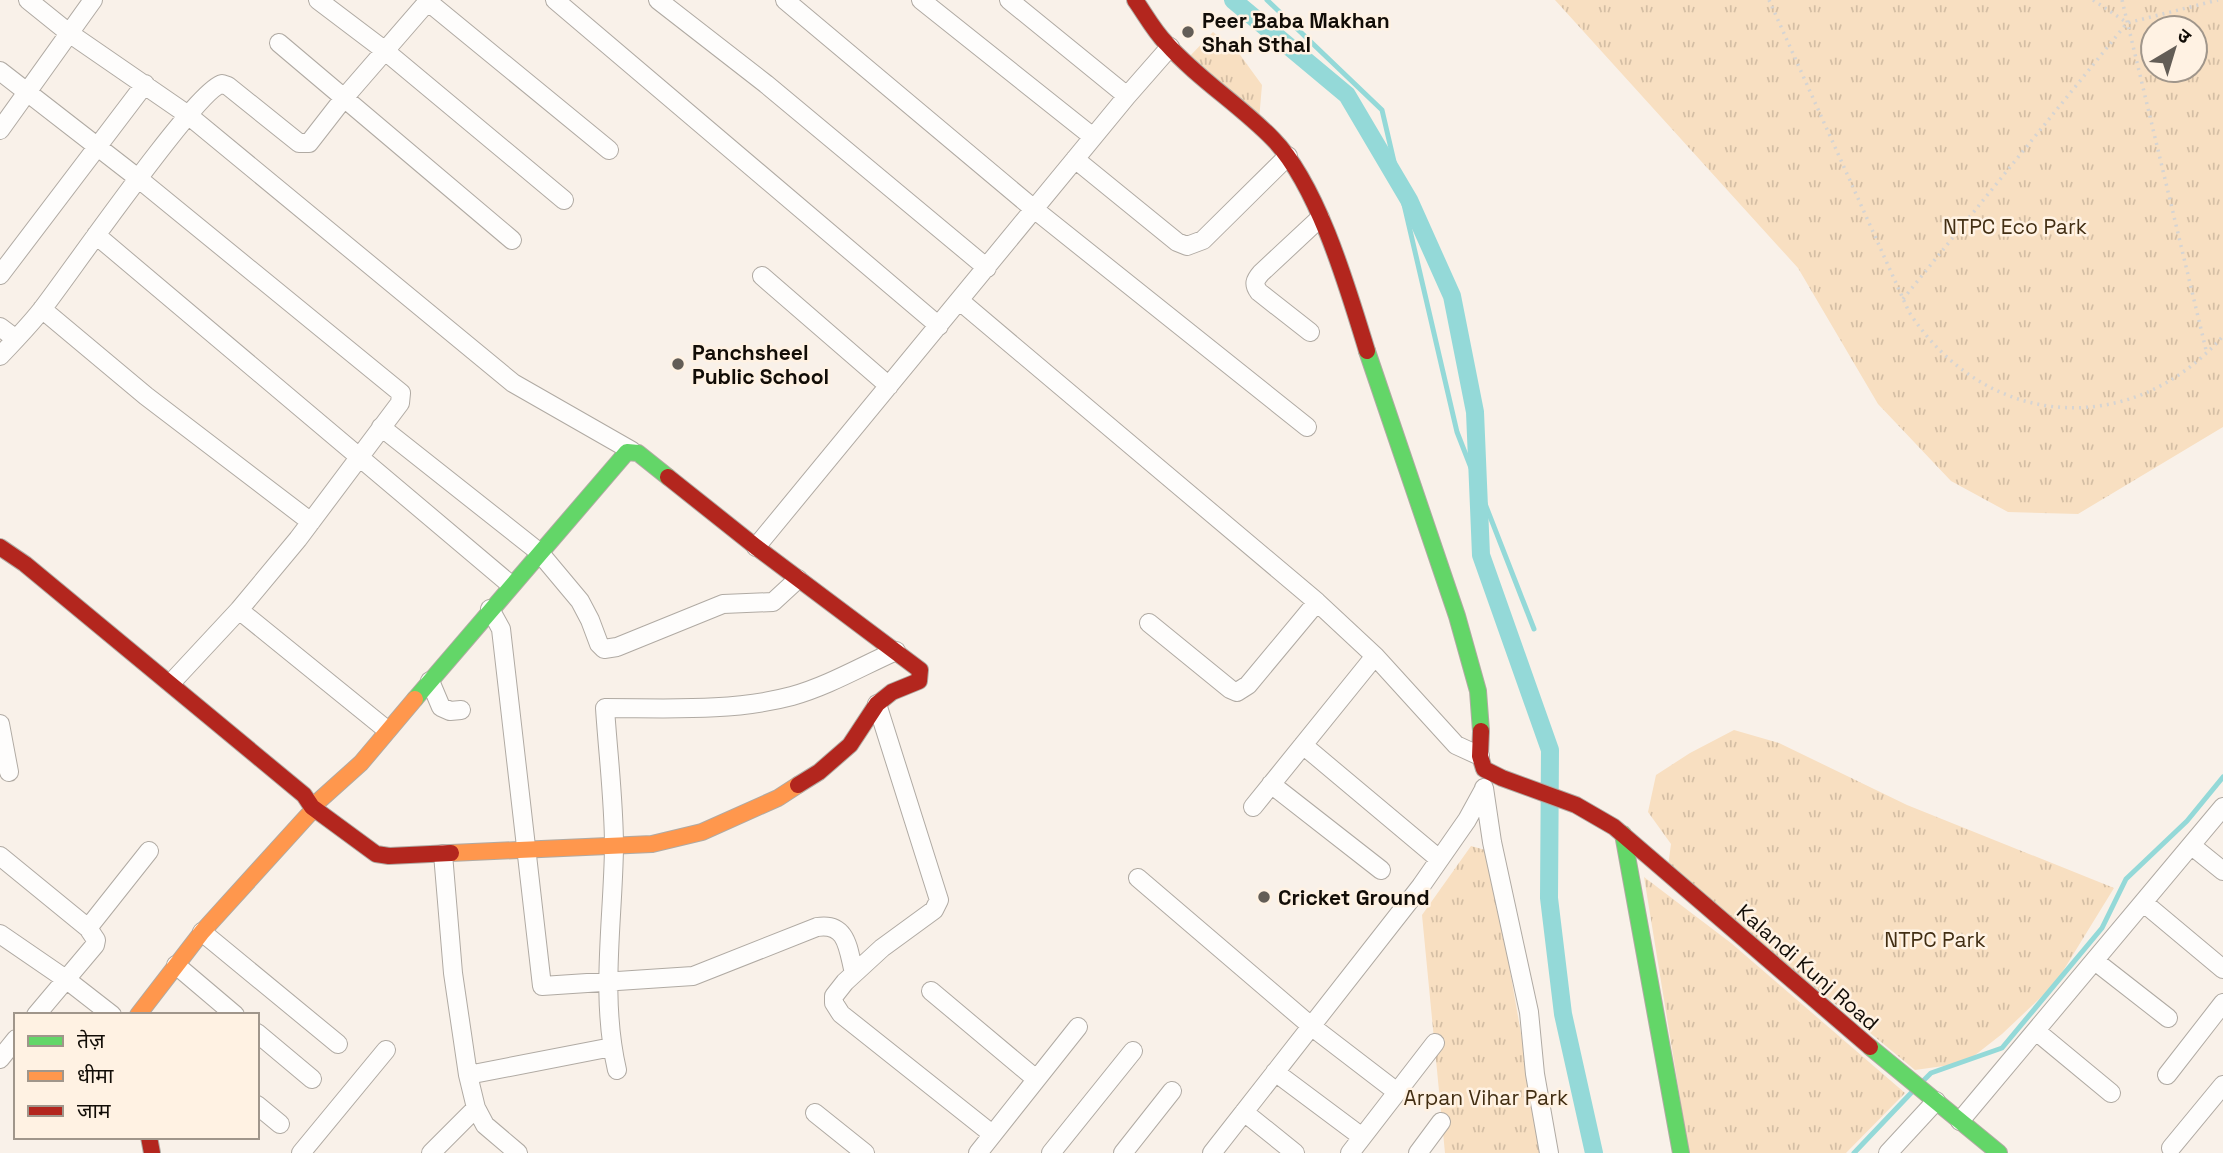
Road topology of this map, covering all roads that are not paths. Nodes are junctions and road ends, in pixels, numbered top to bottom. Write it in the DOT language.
graph roads {
  1 [pos="28,0"];
  2 [pos="93,0"];
  3 [pos="318,0"];
  4 [pos="555,0"];
  5 [pos="658,0"];
  6 [pos="785,0"];
  7 [pos="921,0"];
  8 [pos="1009,0"];
  9 [pos="1135,0"];
  10 [pos="427,1"];
  11 [pos="69,33"];
  12 [pos="279,43"];
  13 [pos="1170,47"];
  14 [pos="384,50"];
  15 [pos="0,71"];
  16 [pos="145,84"];
  17 [pos="27,91"];
  18 [pos="1127,96"];
  19 [pos="344,98"];
  20 [pos="188,116"];
  21 [pos="0,130"];
  22 [pos="1093,138"];
  23 [pos="97,145"];
  24 [pos="609,150"];
  25 [pos="1288,156"];
  26 [pos="1075,159"];
  27 [pos="139,179"];
  28 [pos="564,201"];
  29 [pos="1034,209"];
  30 [pos="1320,218"];
  31 [pos="96,235"];
  32 [pos="512,240"];
  33 [pos="987,268"];
  34 [pos="0,275"];
  35 [pos="762,276"];
  36 [pos="960,301"];
  37 [pos="42,309"];
  38 [pos="939,326"];
  39 [pos="0,327"];
  40 [pos="1310,332"];
  41 [pos="16,339"];
  42 [pos="0,356"];
  43 [pos="889,386"];
  44 [pos="1307,426"];
  45 [pos="381,427"];
  46 [pos="632,451"];
  47 [pos="359,455"];
  48 [pos="311,522"];
  49 [pos="0,547"];
  50 [pos="756,547"];
  51 [pos="539,552"];
  52 [pos="798,579"];
  53 [pos="511,585"];
  54 [pos="1317,602"];
  55 [pos="490,609"];
  56 [pos="239,610"];
  57 [pos="1149,623"];
  58 [pos="896,651"];
  59 [pos="1375,656"];
  60 [pos="430,681"];
  61 [pos="171,683"];
  62 [pos="877,704"];
  63 [pos="461,710"];
  64 [pos="0,724"];
  65 [pos="387,730"];
  66 [pos="1303,745"];
  67 [pos="1482,762"];
  68 [pos="9,772"];
  69 [pos="1271,784"];
  70 [pos="1485,789"];
  71 [pos="312,807"];
  72 [pos="1253,807"];
  73 [pos="2223,807"];
  74 [pos="1622,835"];
  75 [pos="614,846"];
  76 [pos="2192,846"];
  77 [pos="525,850"];
  78 [pos="149,851"];
  79 [pos="443,854"];
  80 [pos="1,858"];
  81 [pos="1439,859"];
  82 [pos="1381,870"];
  83 [pos="2223,871"];
  84 [pos="1138,878"];
  85 [pos="2144,903"];
  86 [pos="88,928"];
  87 [pos="202,932"];
  88 [pos="0,934"];
  89 [pos="2095,961"];
  90 [pos="176,965"];
  91 [pos="2223,969"];
  92 [pos="854,973"];
  93 [pos="67,979"];
  94 [pos="607,983"];
  95 [pos="931,991"];
  96 [pos="2223,1003"];
  97 [pos="38,1013"];
  98 [pos="110,1013"];
  99 [pos="143,1013"];
  100 [pos="233,1013"];
  101 [pos="2168,1018"];
  102 [pos="1311,1026"];
  103 [pos="1078,1027"];
  104 [pos="2036,1031"];
  105 [pos="259,1035"];
  106 [pos="14,1042"];
  107 [pos="1435,1043"];
  108 [pos="338,1044"];
  109 [pos="612,1047"];
  110 [pos="386,1050"];
  111 [pos="1133,1051"];
  112 [pos="0,1059"];
  113 [pos="617,1070"];
  114 [pos="1275,1072"];
  115 [pos="468,1075"];
  116 [pos="2167,1075"];
  117 [pos="312,1079"];
  118 [pos="1036,1079"];
  119 [pos="2223,1085"];
  120 [pos="1172,1091"];
  121 [pos="1397,1092"];
  122 [pos="2111,1093"];
  123 [pos="1930,1097"];
  124 [pos="259,1107"];
  125 [pos="476,1108"];
  126 [pos="816,1112"];
  127 [pos="1244,1112"];
  128 [pos="1960,1121"];
  129 [pos="1441,1122"];
  130 [pos="280,1124"];
  131 [pos="992,1134"];
  132 [pos="1362,1137"];
  133 [pos="2171,1148"];
  134 [pos="508,1150"];
  135 [pos="306,1151"];
  136 [pos="431,1153"];
  137 [pos="865,1153"];
  138 [pos="978,1153"];
  139 [pos="1051,1153"];
  140 [pos="1123,1153"];
  141 [pos="1212,1153"];
  142 [pos="1295,1153"];
  143 [pos="1350,1153"];
  144 [pos="1418,1153"];
  145 [pos="1549,1153"];
  146 [pos="1681,1153"];
  147 [pos="1888,1153"];
  148 [pos="1999,1153"];
  1 -- 11 [label="street"];
  2 -- 11 [label="street"];
  3 -- 14 [label="street"];
  4 -- 38 [label="street"];
  5 -- 33 [label="street"];
  6 -- 29 [label="street"];
  7 -- 22 [label="street"];
  8 -- 18 [label="street"];
  9 -- 13 [label="street"];
  10 -- 14 [label="street"];
  10 -- 24 [label="street"];
  11 -- 16 [label="street"];
  11 -- 17 [label="street"];
  12 -- 19 [label="street"];
  13 -- 18 [label="street"];
  13 -- 25 [label="street"];
  14 -- 19 [label="street"];
  14 -- 28 [label="street"];
  15 -- 17 [label="street"];
  16 -- 20 [label="street"];
  16 -- 23 [label="street"];
  17 -- 21 [label="street"];
  17 -- 23 [label="street"];
  18 -- 22 [label="street"];
  19 -- 20 [label="street"];
  19 -- 32 [label="street"];
  20 -- 27 [label="street"];
  20 -- 46 [label="street"];
  22 -- 26 [label="street"];
  23 -- 27 [label="street"];
  23 -- 34 [label="street"];
  25 -- 26 [label="street"];
  25 -- 30 [label="street"];
  26 -- 29 [label="street"];
  27 -- 31 [label="street"];
  27 -- 45 [label="street"];
  29 -- 33 [label="street"];
  29 -- 44 [label="street"];
  30 -- 40 [label="street"];
  30 -- 67 [label="street"];
  31 -- 37 [label="street"];
  31 -- 47 [label="street"];
  33 -- 36 [label="street"];
  35 -- 43 [label="street"];
  36 -- 38 [label="street"];
  36 -- 54 [label="street"];
  37 -- 41 [label="street"];
  37 -- 48 [label="street"];
  38 -- 43 [label="street"];
  39 -- 41 [label="street"];
  41 -- 42 [label="street"];
  43 -- 50 [label="street"];
  45 -- 47 [label="street"];
  45 -- 51 [label="street"];
  46 -- 50 [label="street"];
  46 -- 51 [label="street"];
  47 -- 48 [label="street"];
  47 -- 53 [label="street"];
  48 -- 56 [label="street"];
  49 -- 61 [label="street"];
  50 -- 52 [label="street"];
  51 -- 52 [label="street"];
  51 -- 53 [label="street"];
  52 -- 58 [label="street"];
  53 -- 55 [label="street"];
  54 -- 57 [label="street"];
  54 -- 59 [label="street"];
  55 -- 60 [label="street"];
  55 -- 77 [label="street"];
  56 -- 61 [label="street"];
  56 -- 65 [label="street"];
  58 -- 62 [label="street"];
  58 -- 75 [label="street"];
  59 -- 66 [label="street"];
  59 -- 67 [label="street"];
  60 -- 63 [label="street"];
  60 -- 65 [label="street"];
  61 -- 71 [label="street"];
  62 -- 75 [label="street"];
  62 -- 92 [label="street"];
  64 -- 68 [label="street"];
  65 -- 71 [label="street"];
  66 -- 69 [label="street"];
  66 -- 81 [label="street"];
  67 -- 70 [label="street"];
  67 -- 74 [label="street, Kalandi Kunj Road"];
  69 -- 72 [label="street"];
  69 -- 82 [label="street"];
  70 -- 81 [label="street"];
  70 -- 145 [label="street"];
  71 -- 79 [label="street"];
  71 -- 87 [label="street"];
  73 -- 76 [label="street"];
  74 -- 123 [label="street, Kalandi Kunj Road"];
  74 -- 146 [label="street"];
  75 -- 77 [label="street"];
  75 -- 94 [label="street"];
  76 -- 83 [label="street"];
  76 -- 85 [label="street"];
  77 -- 79 [label="street"];
  77 -- 94 [label="street"];
  78 -- 86 [label="street"];
  79 -- 115 [label="street"];
  80 -- 86 [label="street"];
  81 -- 102 [label="street"];
  84 -- 102 [label="street"];
  85 -- 89 [label="street"];
  85 -- 91 [label="street"];
  86 -- 93 [label="street"];
  87 -- 90 [label="street"];
  87 -- 108 [label="street"];
  88 -- 93 [label="street"];
  89 -- 101 [label="street"];
  89 -- 104 [label="street"];
  90 -- 99 [label="street"];
  90 -- 100 [label="street"];
  92 -- 94 [label="street"];
  92 -- 131 [label="street"];
  93 -- 97 [label="street"];
  93 -- 98 [label="street"];
  94 -- 109 [label="street"];
  95 -- 118 [label="street"];
  96 -- 116 [label="street"];
  102 -- 114 [label="street"];
  102 -- 121 [label="street"];
  103 -- 118 [label="street"];
  104 -- 122 [label="street"];
  104 -- 128 [label="street"];
  105 -- 117 [label="street"];
  106 -- 112 [label="street"];
  107 -- 121 [label="street"];
  109 -- 113 [label="street"];
  109 -- 115 [label="street"];
  110 -- 135 [label="street"];
  111 -- 139 [label="street"];
  114 -- 127 [label="street"];
  114 -- 132 [label="street"];
  115 -- 125 [label="street"];
  118 -- 131 [label="street"];
  119 -- 133 [label="street"];
  120 -- 140 [label="street"];
  121 -- 132 [label="street"];
  123 -- 128 [label="street, Kalandi Kunj Road"];
  123 -- 147 [label="street"];
  124 -- 130 [label="street"];
  125 -- 134 [label="street"];
  125 -- 136 [label="street"];
  126 -- 137 [label="street"];
  127 -- 141 [label="street"];
  127 -- 142 [label="street"];
  128 -- 148 [label="street, Kalandi Kunj Road"];
  129 -- 144 [label="street"];
  131 -- 138 [label="street"];
  132 -- 143 [label="street"];
}
